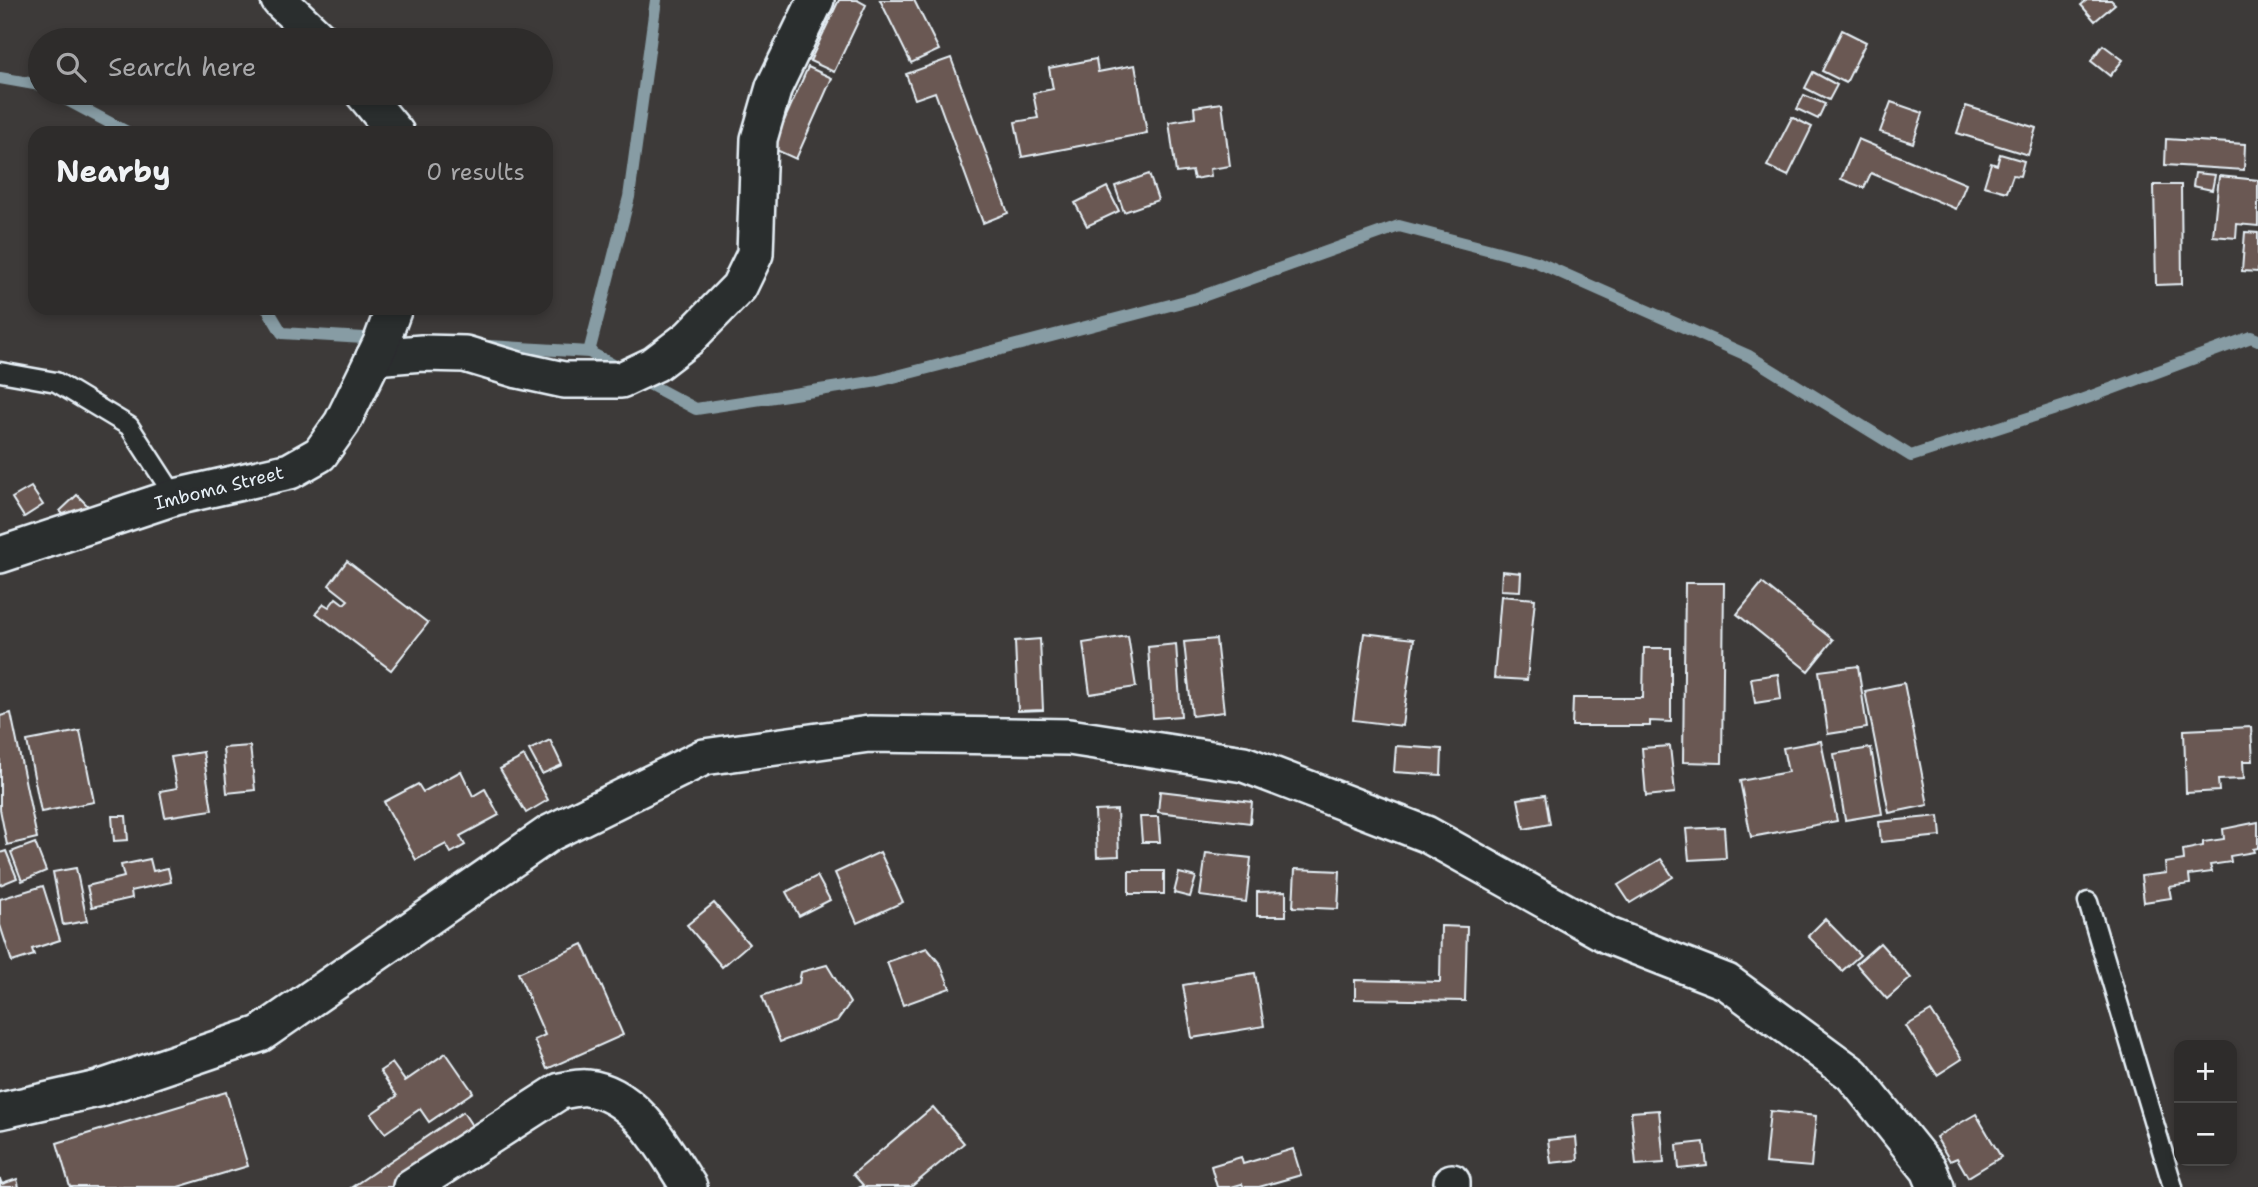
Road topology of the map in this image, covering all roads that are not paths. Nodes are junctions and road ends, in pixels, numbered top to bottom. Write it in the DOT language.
graph roads {
  1 [pos="279,0"];
  2 [pos="816,0"];
  3 [pos="308,28"];
  4 [pos="373,105"];
  5 [pos="390,126"];
  6 [pos="391,315"];
  7 [pos="378,350"];
  8 [pos="0,372"];
  9 [pos="175,497"];
  10 [pos="0,555"];
  11 [pos="2088,902"];
  12 [pos="0,1111"];
  13 [pos="411,1187"];
  14 [pos="689,1187"];
  15 [pos="1936,1187"];
  16 [pos="2173,1187"];
  1 -- 3 [label="street"];
  2 -- 7 [label="street"];
  4 -- 5 [label="street"];
  6 -- 7 [label="street, Imboma Street"];
  7 -- 9 [label="street, Imboma Street"];
  8 -- 9 [label="lane"];
  9 -- 10 [label="street, Imboma Street"];
  11 -- 16 [label="lane"];
  12 -- 15 [label="street"];
  13 -- 14 [label="street"];
}
